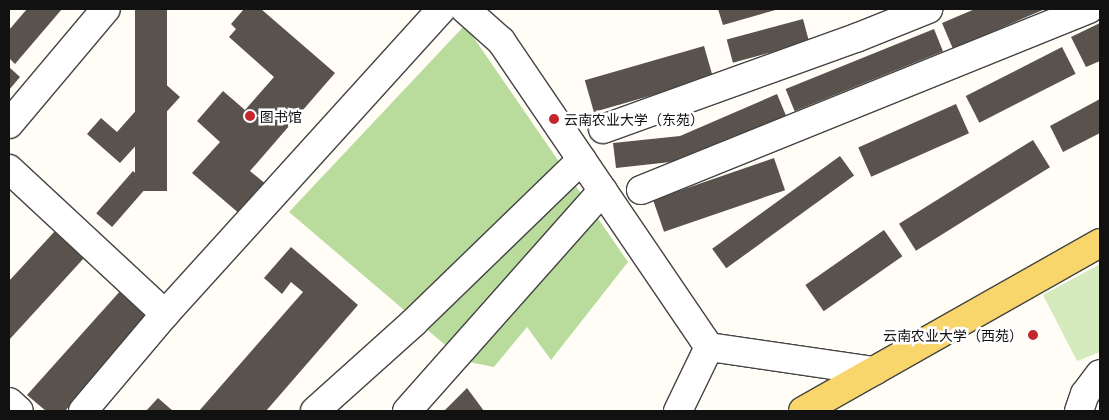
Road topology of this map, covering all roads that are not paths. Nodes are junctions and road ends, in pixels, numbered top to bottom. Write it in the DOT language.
graph roads {
  1 [pos="106,9"];
  2 [pos="442,9"];
  3 [pos="465,9"];
  4 [pos="928,9"];
  5 [pos="1078,11"];
  6 [pos="9,124"];
  7 [pos="603,129"];
  8 [pos="582,159"];
  9 [pos="9,169"];
  10 [pos="603,190"];
  11 [pos="641,190"];
  12 [pos="1100,243"];
  13 [pos="165,314"];
  14 [pos="708,347"];
  15 [pos="874,371"];
  16 [pos="1100,374"];
  17 [pos="9,402"];
  18 [pos="19,411"];
  19 [pos="82,411"];
  20 [pos="315,411"];
  21 [pos="408,411"];
  22 [pos="678,411"];
  23 [pos="803,411"];
  24 [pos="1079,411"];
  1 -- 6 [label="street"];
  2 -- 13 [label="street"];
  3 -- 8 [label="street"];
  4 -- 7 [label="street"];
  5 -- 11 [label="street"];
  8 -- 10 [label="street"];
  8 -- 20 [label="street"];
  9 -- 13 [label="street"];
  10 -- 14 [label="street"];
  10 -- 21 [label="street"];
  12 -- 15 [label="main road"];
  13 -- 19 [label="street"];
  14 -- 15 [label="street"];
  14 -- 22 [label="street"];
  15 -- 23 [label="main road"];
  16 -- 24 [label="street"];
  17 -- 18 [label="street"];
}
